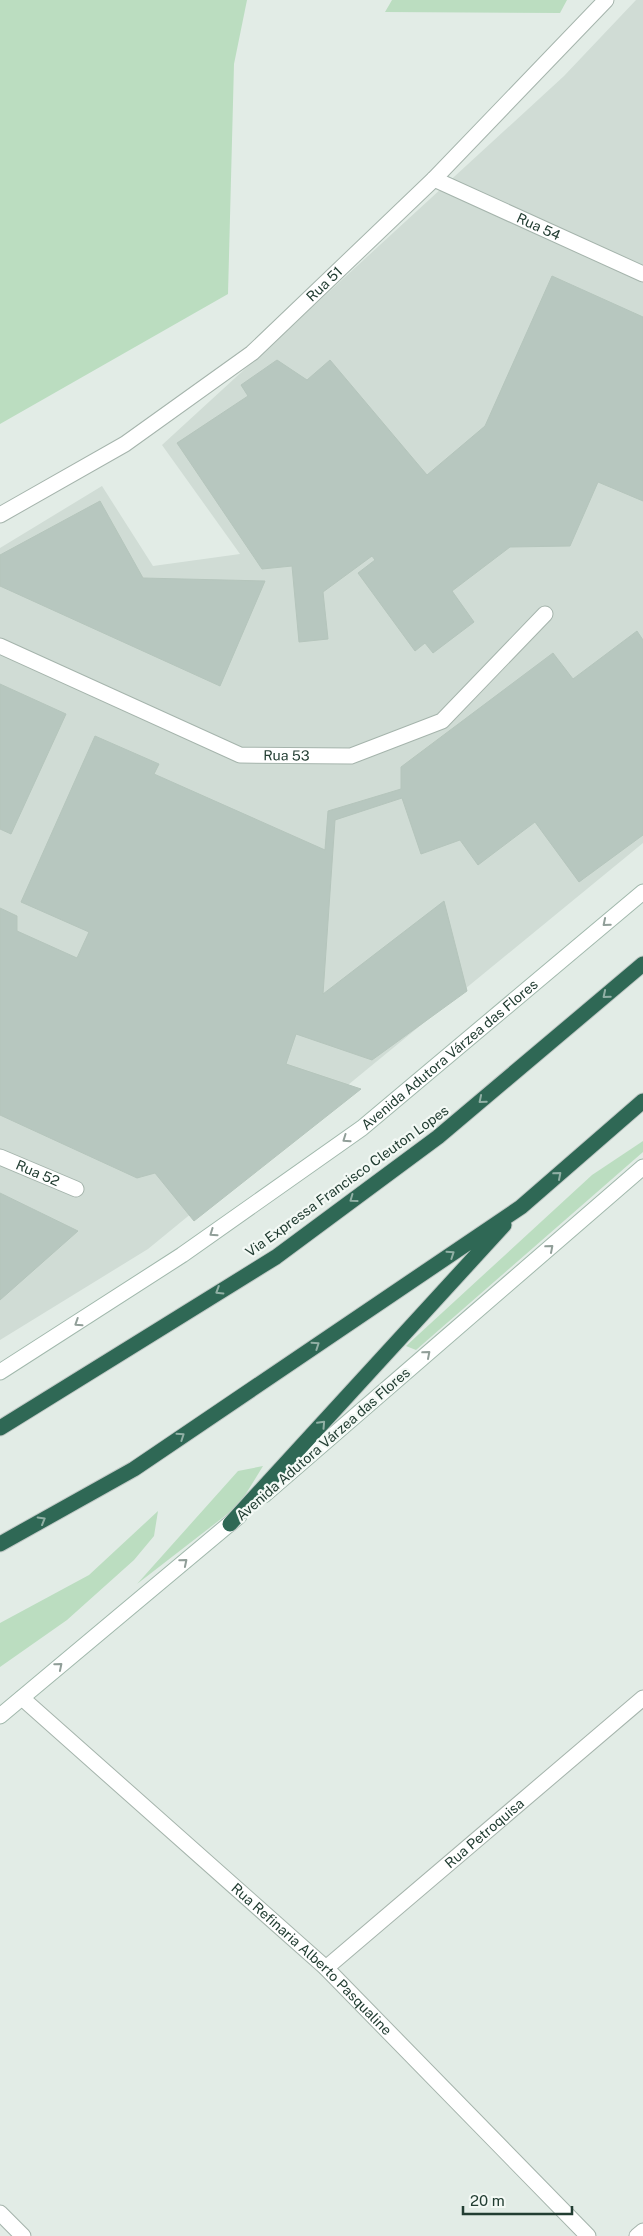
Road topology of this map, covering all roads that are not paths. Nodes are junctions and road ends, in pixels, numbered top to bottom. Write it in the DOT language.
graph roads {
  1 [pos="606,0"];
  2 [pos="434,179"];
  3 [pos="643,274"];
  4 [pos="0,515"];
  5 [pos="545,614"];
  6 [pos="0,646"];
  7 [pos="643,892"];
  8 [pos="643,964"];
  9 [pos="643,1102"];
  10 [pos="0,1157"];
  11 [pos="643,1167"];
  12 [pos="76,1189"];
  13 [pos="521,1206"];
  14 [pos="0,1372"];
  15 [pos="0,1428"];
  16 [pos="230,1524"];
  17 [pos="0,1544"];
  18 [pos="22,1698"];
  19 [pos="643,1698"];
  20 [pos="0,1716"];
  21 [pos="326,1968"];
  22 [pos="0,2213"];
  23 [pos="643,2231"];
  24 [pos="24,2236"];
  25 [pos="588,2236"];
  26 [pos="637,2236"];
  1 -- 2 [label="street, Rua 51"];
  2 -- 3 [label="street, Rua 54"];
  2 -- 4 [label="street, Rua 51"];
  5 -- 6 [label="street, Rua 53"];
  7 -- 14 [label="street, Avenida Adutora Várzea das Flores, one-way"];
  8 -- 15 [label="highway, Via Expressa Francisco Cleuton Lopes, one-way"];
  13 -- 9 [label="highway, one-way"];
  10 -- 12 [label="street, Rua 52"];
  16 -- 11 [label="street, Avenida Adutora Várzea das Flores, one-way"];
  16 -- 13 [label="highway, one-way"];
  17 -- 13 [label="highway, one-way"];
  18 -- 16 [label="street, Avenida Adutora Várzea das Flores, one-way"];
  18 -- 20 [label="street, Avenida Adutora Várzea das Flores"];
  18 -- 21 [label="street, Rua Refinaria Alberto Pasqualine"];
  19 -- 21 [label="street, Rua Petroquisa"];
  21 -- 25 [label="street, Rua Refinaria Alberto Pasqualine"];
  22 -- 24 [label="street"];
  23 -- 26 [label="street"];
}
